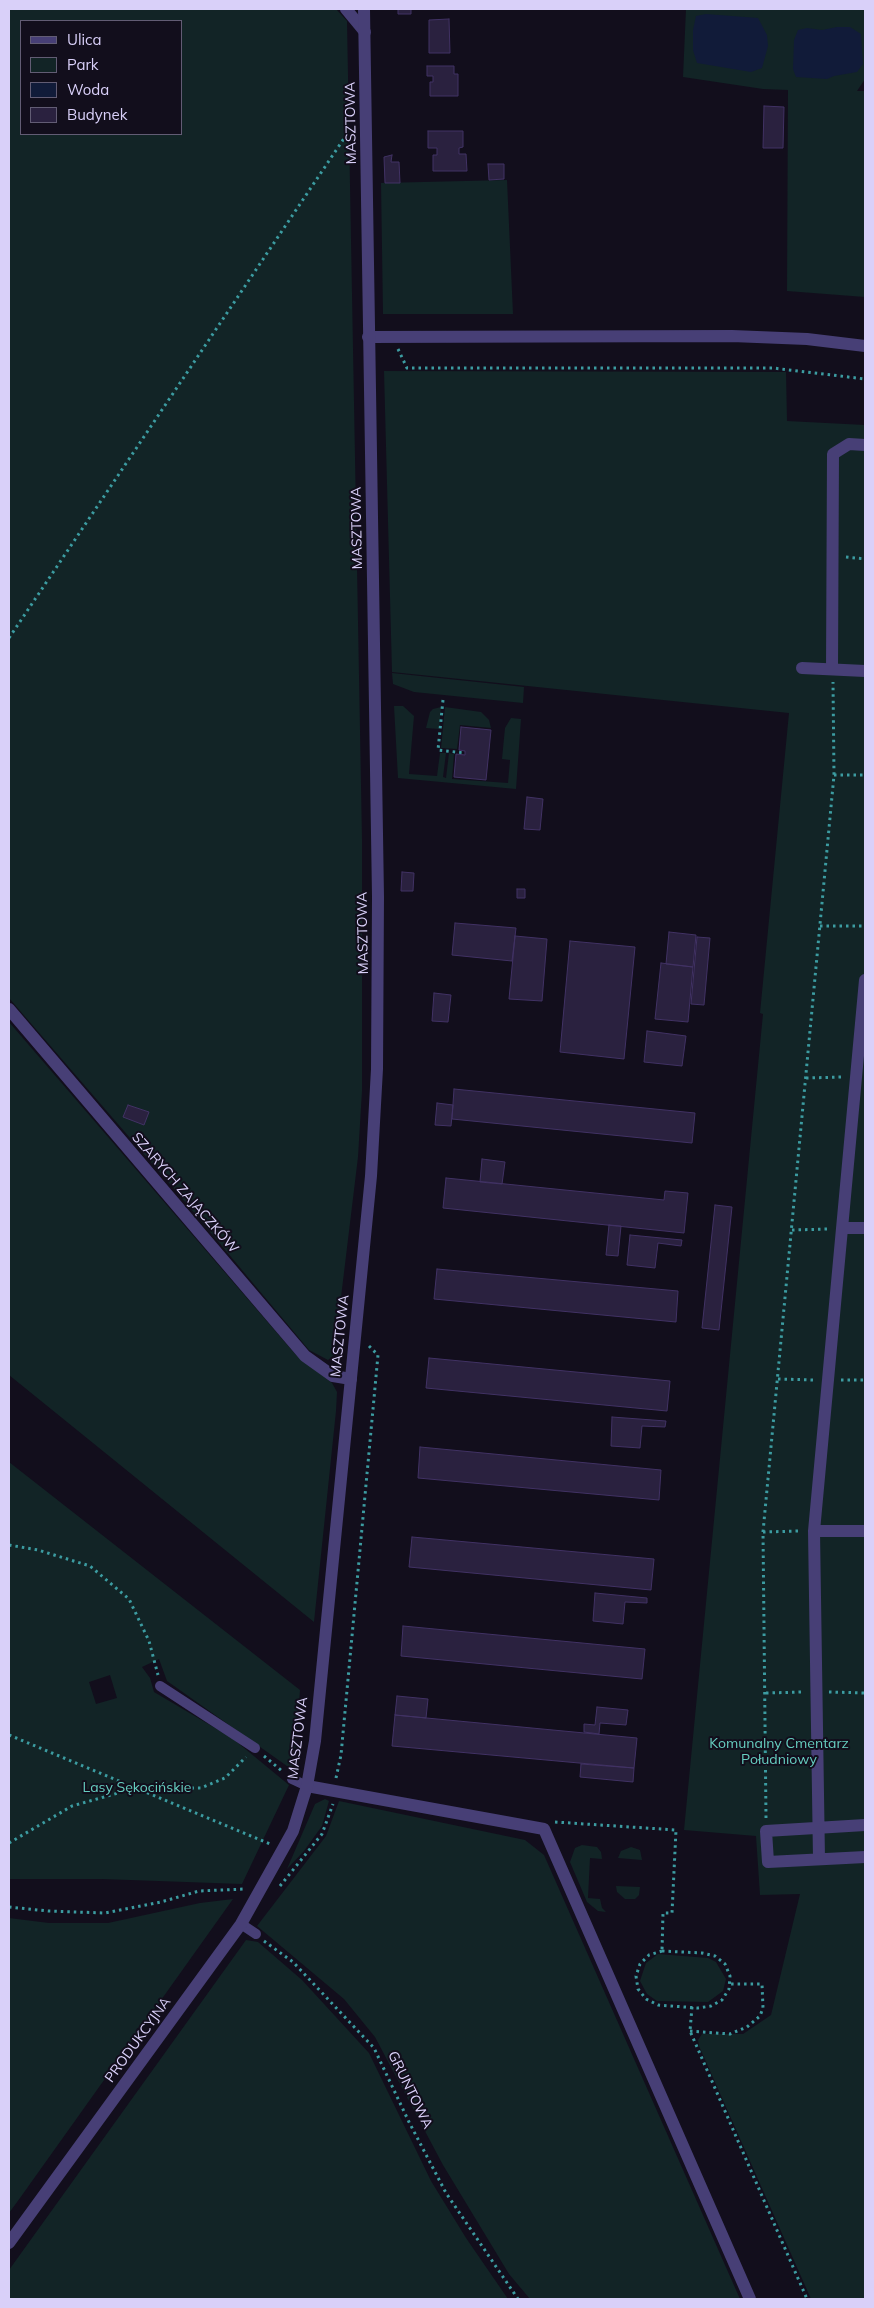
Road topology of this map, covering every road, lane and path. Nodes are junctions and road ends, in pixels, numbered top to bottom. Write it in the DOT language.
graph roads {
  1 [pos="346,9"];
  2 [pos="364,9"];
  3 [pos="365,32"];
  4 [pos="366,110"];
  5 [pos="368,337"];
  6 [pos="394,337"];
  7 [pos="865,346"];
  8 [pos="865,379"];
  9 [pos="865,445"];
  10 [pos="833,556"];
  11 [pos="865,559"];
  12 [pos="9,638"];
  13 [pos="802,668"];
  14 [pos="832,669"];
  15 [pos="865,671"];
  16 [pos="443,700"];
  17 [pos="465,753"];
  18 [pos="834,775"];
  19 [pos="865,775"];
  20 [pos="820,926"];
  21 [pos="865,926"];
  22 [pos="865,980"];
  23 [pos="9,1009"];
  24 [pos="856,1077"];
  25 [pos="806,1078"];
  26 [pos="842,1228"];
  27 [pos="865,1228"];
  28 [pos="792,1230"];
  29 [pos="368,1346"];
  30 [pos="351,1379"];
  31 [pos="814,1531"];
  32 [pos="865,1531"];
  33 [pos="764,1532"];
  34 [pos="9,1546"];
  35 [pos="160,1686"];
  36 [pos="9,1735"];
  37 [pos="255,1748"];
  38 [pos="292,1779"];
  39 [pos="308,1786"];
  40 [pos="136,1788"];
  41 [pos="335,1792"];
  42 [pos="545,1821"];
  43 [pos="865,1825"];
  44 [pos="817,1828"];
  45 [pos="766,1831"];
  46 [pos="9,1843"];
  47 [pos="284,1850"];
  48 [pos="865,1857"];
  49 [pos="819,1859"];
  50 [pos="263,1888"];
  51 [pos="9,1907"];
  52 [pos="240,1924"];
  53 [pos="256,1934"];
  54 [pos="662,1951"];
  55 [pos="729,1984"];
  56 [pos="692,2007"];
  57 [pos="690,2031"];
  58 [pos="9,2243"];
  59 [pos="518,2299"];
  60 [pos="750,2299"];
  61 [pos="806,2299"];
  1 -- 3 [label="street"];
  2 -- 3 [label="street, MASZTOWA"];
  3 -- 4 [label="street, MASZTOWA"];
  4 -- 5 [label="street, MASZTOWA"];
  4 -- 12 [label="path"];
  5 -- 6 [label="street"];
  5 -- 30 [label="street, MASZTOWA"];
  6 -- 7 [label="street"];
  6 -- 8 [label="path"];
  9 -- 10 [label="street"];
  10 -- 11 [label="path"];
  10 -- 14 [label="street"];
  13 -- 14 [label="street"];
  14 -- 15 [label="street"];
  14 -- 18 [label="path"];
  16 -- 17 [label="path"];
  18 -- 19 [label="path"];
  18 -- 20 [label="path"];
  20 -- 21 [label="path"];
  20 -- 25 [label="path"];
  22 -- 24 [label="street"];
  23 -- 30 [label="street, SZARYCH ZAJĄCZKÓW"];
  24 -- 25 [label="path"];
  24 -- 26 [label="street"];
  25 -- 28 [label="path"];
  26 -- 27 [label="street"];
  26 -- 28 [label="path"];
  26 -- 31 [label="street"];
  28 -- 33 [label="path"];
  29 -- 41 [label="path"];
  30 -- 39 [label="street, MASZTOWA"];
  31 -- 32 [label="street"];
  31 -- 33 [label="path"];
  31 -- 44 [label="street"];
  33 -- 45 [label="path"];
  34 -- 35 [label="path"];
  35 -- 37 [label="lane"];
  36 -- 40 [label="path"];
  37 -- 38 [label="path"];
  37 -- 40 [label="path"];
  38 -- 39 [label="lane"];
  39 -- 41 [label="street"];
  39 -- 47 [label="street, MASZTOWA"];
  40 -- 46 [label="path"];
  40 -- 47 [label="path"];
  41 -- 60 [label="street"];
  42 -- 54 [label="path"];
  43 -- 44 [label="street"];
  44 -- 45 [label="street"];
  44 -- 49 [label="street"];
  45 -- 49 [label="street"];
  47 -- 50 [label="street, PRODUKCYJNA"];
  48 -- 49 [label="street"];
  50 -- 51 [label="path"];
  50 -- 52 [label="street, PRODUKCYJNA"];
  52 -- 53 [label="lane"];
  52 -- 58 [label="street, PRODUKCYJNA"];
  53 -- 59 [label="path, GRUNTOWA"];
  54 -- 55 [label="path"];
  54 -- 56 [label="path"];
  55 -- 56 [label="path"];
  55 -- 57 [label="path"];
  56 -- 57 [label="path"];
  57 -- 61 [label="path"];
}
